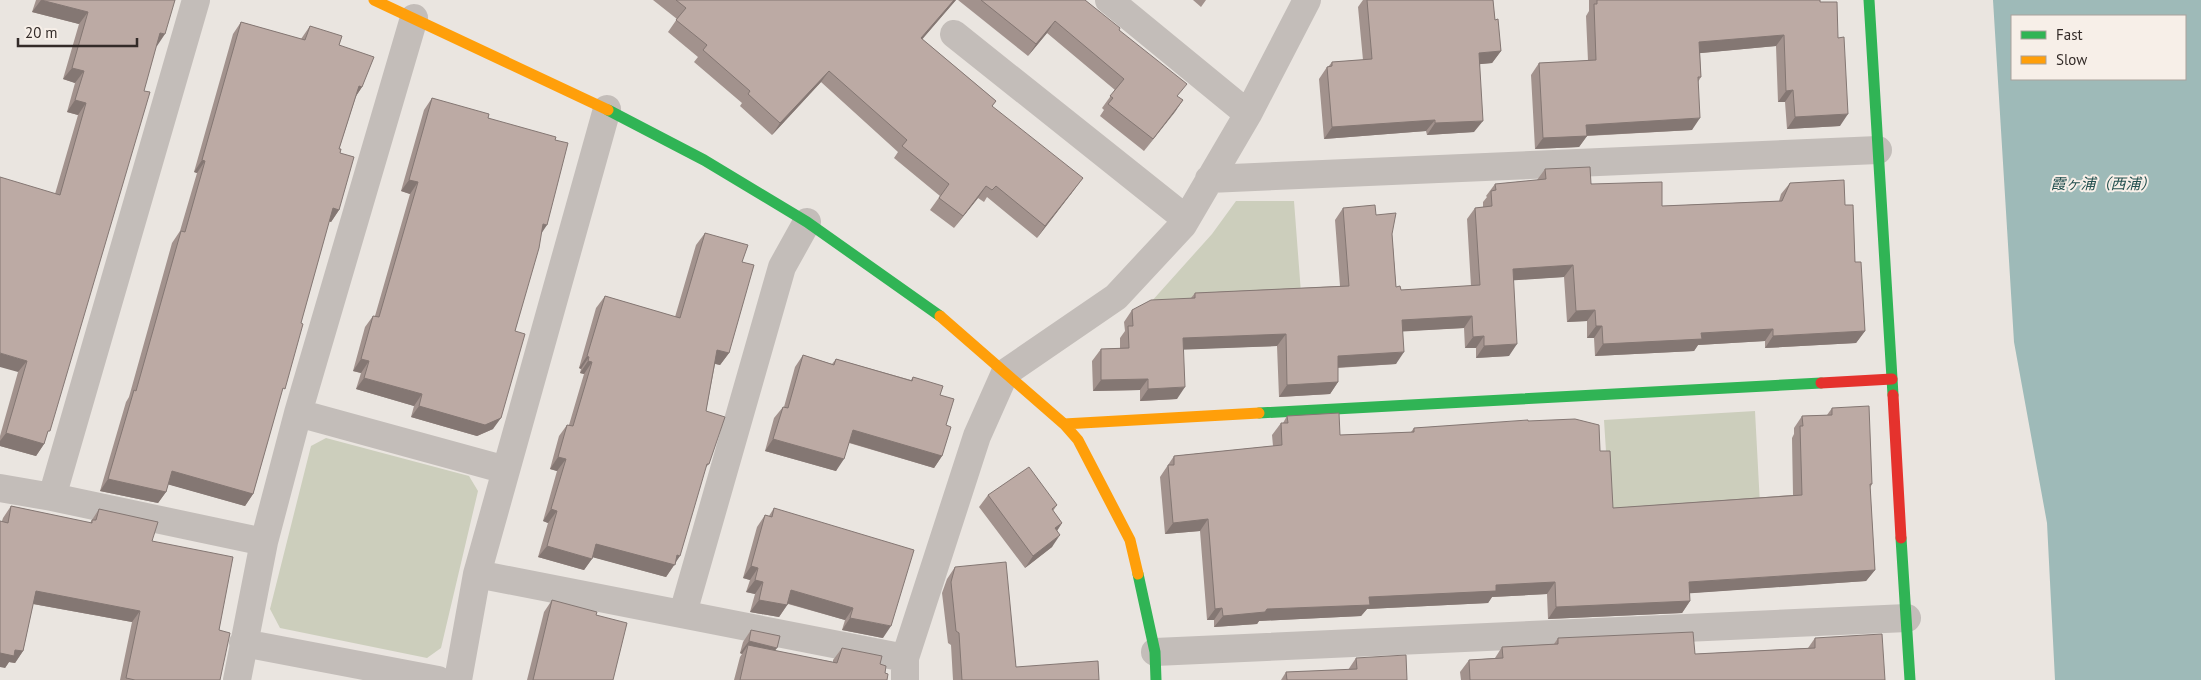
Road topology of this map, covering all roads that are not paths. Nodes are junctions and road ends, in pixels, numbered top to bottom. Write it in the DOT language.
graph roads {
  1 [pos="196,0"];
  2 [pos="374,0"];
  3 [pos="1109,0"];
  4 [pos="1307,0"];
  5 [pos="1869,0"];
  6 [pos="414,18"];
  7 [pos="954,34"];
  8 [pos="607,109"];
  9 [pos="1248,114"];
  10 [pos="1878,150"];
  11 [pos="1209,179"];
  12 [pos="1186,219"];
  13 [pos="807,222"];
  14 [pos="1005,373"];
  15 [pos="1892,379"];
  16 [pos="298,413"];
  17 [pos="1064,424"];
  18 [pos="506,470"];
  19 [pos="0,488"];
  20 [pos="52,497"];
  21 [pos="264,542"];
  22 [pos="477,574"];
  23 [pos="683,613"];
  24 [pos="1907,618"];
  25 [pos="243,643"];
  26 [pos="1155,652"];
  27 [pos="905,669"];
  28 [pos="237,680"];
  29 [pos="438,680"];
  30 [pos="458,680"];
  31 [pos="1156,680"];
  32 [pos="1910,680"];
  1 -- 20 [label="street"];
  2 -- 6 [label="street"];
  3 -- 9 [label="street"];
  4 -- 9 [label="street"];
  5 -- 10 [label="street"];
  6 -- 8 [label="street"];
  6 -- 16 [label="street"];
  7 -- 12 [label="street"];
  8 -- 13 [label="street"];
  8 -- 18 [label="street"];
  9 -- 11 [label="street"];
  10 -- 11 [label="street"];
  10 -- 15 [label="street"];
  11 -- 12 [label="street"];
  12 -- 14 [label="street"];
  13 -- 14 [label="street"];
  13 -- 23 [label="street"];
  14 -- 17 [label="street"];
  14 -- 27 [label="street"];
  15 -- 17 [label="street"];
  15 -- 24 [label="street"];
  16 -- 18 [label="street"];
  16 -- 21 [label="street"];
  17 -- 26 [label="street"];
  18 -- 22 [label="street"];
  19 -- 20 [label="street"];
  20 -- 21 [label="street"];
  21 -- 25 [label="street"];
  22 -- 23 [label="street"];
  22 -- 30 [label="street"];
  23 -- 27 [label="street"];
  24 -- 26 [label="street"];
  24 -- 32 [label="street"];
  25 -- 28 [label="street"];
  25 -- 29 [label="street"];
  26 -- 31 [label="street"];
}
